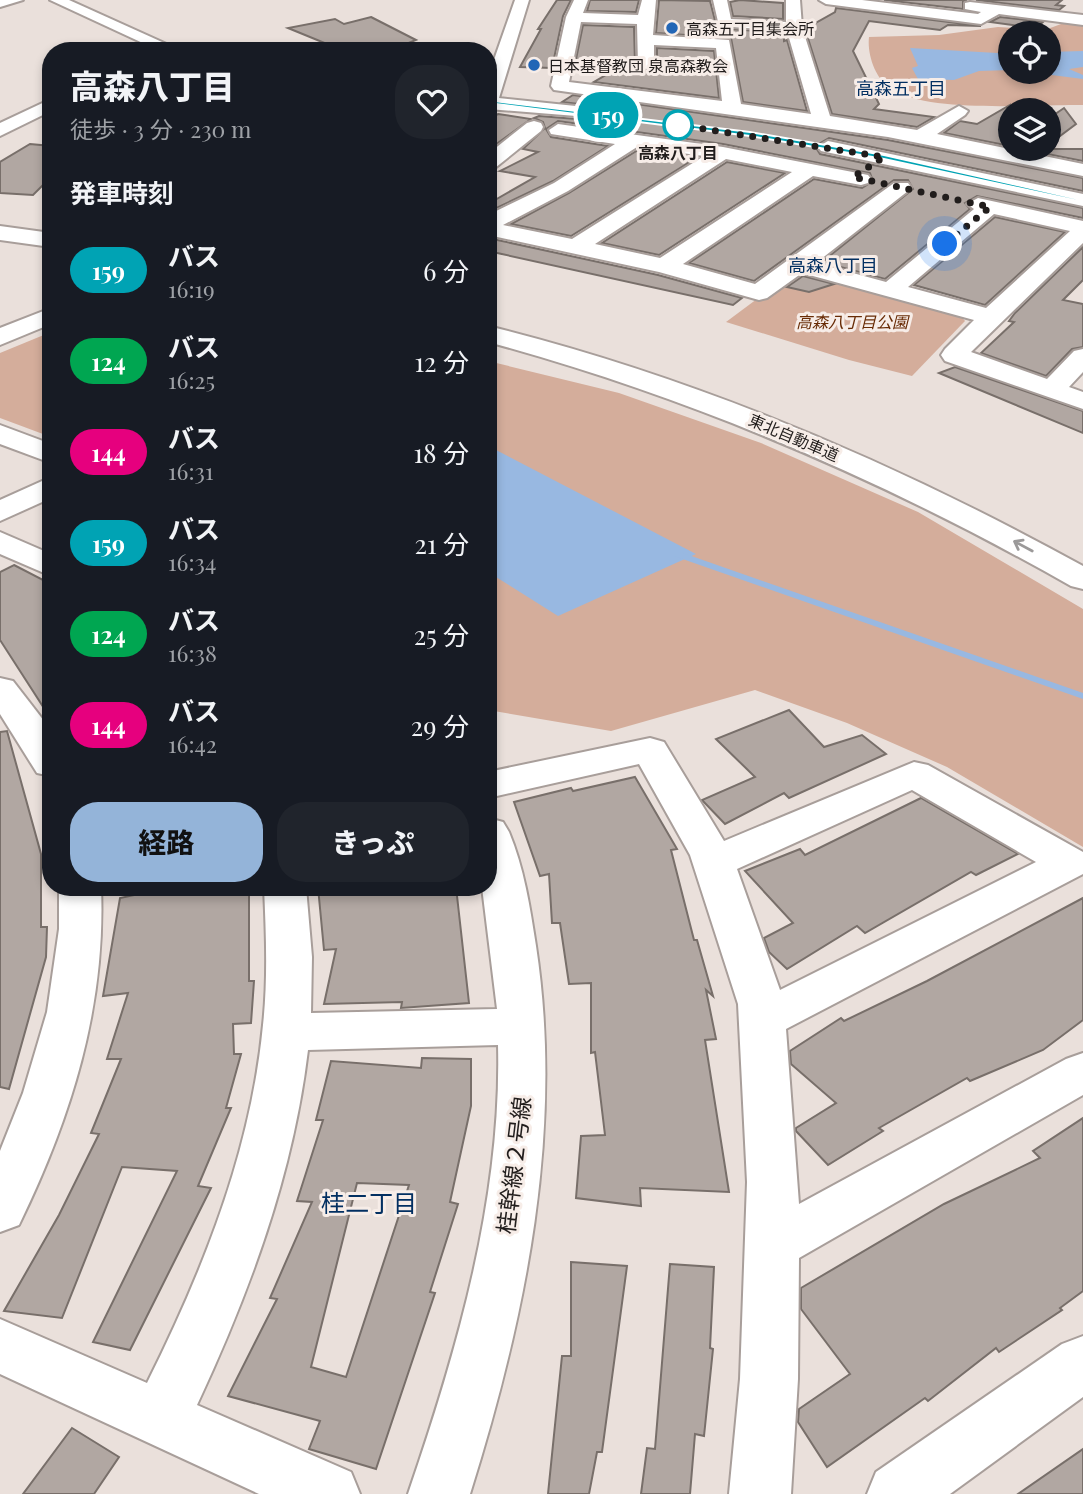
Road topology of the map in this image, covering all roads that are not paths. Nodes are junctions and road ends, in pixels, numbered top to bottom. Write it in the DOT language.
graph roads {
  1 [pos="16,0"];
  2 [pos="57,0"];
  3 [pos="510,0"];
  4 [pos="522,0"];
  5 [pos="649,0"];
  6 [pos="720,0"];
  7 [pos="793,0"];
  8 [pos="826,0"];
  9 [pos="919,0"];
  10 [pos="1035,0"];
  11 [pos="852,1"];
  12 [pos="0,3"];
  13 [pos="1080,5"];
  14 [pos="577,8"];
  15 [pos="996,9"];
  16 [pos="1061,17"];
  17 [pos="645,20"];
  18 [pos="1083,20"];
  19 [pos="794,27"];
  20 [pos="647,40"];
  21 [pos="153,42"];
  22 [pos="494,42"];
  23 [pos="497,77"];
  24 [pos="646,96"];
  25 [pos="497,103"];
  26 [pos="732,107"];
  27 [pos="42,109"];
  28 [pos="959,111"];
  29 [pos="780,114"];
  30 [pos="822,120"];
  31 [pos="510,123"];
  32 [pos="534,127"];
  33 [pos="760,127"];
  34 [pos="0,130"];
  35 [pos="576,132"];
  36 [pos="921,136"];
  37 [pos="634,140"];
  38 [pos="804,143"];
  39 [pos="1072,148"];
  40 [pos="723,153"];
  41 [pos="884,157"];
  42 [pos="497,158"];
  43 [pos="1050,162"];
  44 [pos="812,168"];
  45 [pos="1083,170"];
  46 [pos="853,177"];
  47 [pos="901,187"];
  48 [pos="926,193"];
  49 [pos="952,198"];
  50 [pos="1083,200"];
  51 [pos="990,207"];
  52 [pos="497,221"];
  53 [pos="497,228"];
  54 [pos="1083,230"];
  55 [pos="0,233"];
  56 [pos="42,239"];
  57 [pos="0,246"];
  58 [pos="575,247"];
  59 [pos="42,252"];
  60 [pos="798,265"];
  61 [pos="664,266"];
  62 [pos="892,289"];
  63 [pos="991,317"];
  64 [pos="42,319"];
  65 [pos="497,319"];
  66 [pos="0,337"];
  67 [pos="497,337"];
  68 [pos="1083,356"];
  69 [pos="1052,389"];
  70 [pos="1083,401"];
  71 [pos="0,434"];
  72 [pos="42,450"];
  73 [pos="42,491"];
  74 [pos="0,512"];
  75 [pos="0,542"];
  76 [pos="1071,542"];
  77 [pos="42,562"];
  78 [pos="1083,579"];
  79 [pos="0,689"];
  80 [pos="42,746"];
  81 [pos="497,783"];
  82 [pos="714,862"];
  83 [pos="497,864"];
  84 [pos="81,896"];
  85 [pos="286,896"];
  86 [pos="762,1020"];
  87 [pos="523,1026"];
  88 [pos="289,1032"];
  89 [pos="1083,1072"];
  90 [pos="0,1209"];
  91 [pos="772,1246"];
  92 [pos="0,1346"];
  93 [pos="1083,1363"];
  94 [pos="161,1416"];
  95 [pos="329,1494"];
  96 [pos="439,1494"];
  97 [pos="760,1494"];
  98 [pos="898,1494"];
  1 -- 12 [label="main road"];
  2 -- 21 [label="main road"];
  3 -- 22 [label="main road"];
  4 -- 23 [label="main road"];
  5 -- 17 [label="main road"];
  6 -- 19 [label="main road"];
  7 -- 19 [label="main road"];
  8 -- 11 [label="main road"];
  9 -- 15 [label="main road"];
  10 -- 13 [label="main road"];
  11 -- 15 [label="main road"];
  13 -- 16 [label="main road"];
  14 -- 17 [label="main road"];
  14 -- 24 [label="main road"];
  15 -- 16 [label="main road"];
  16 -- 18 [label="main road"];
  17 -- 20 [label="main road"];
  19 -- 30 [label="main road"];
  20 -- 24 [label="main road"];
  20 -- 26 [label="main road"];
  24 -- 26 [label="main road"];
  25 -- 35 [label="main road"];
  26 -- 29 [label="main road"];
  27 -- 34 [label="main road"];
  28 -- 36 [label="main road"];
  29 -- 30 [label="main road"];
  29 -- 33 [label="main road"];
  30 -- 36 [label="main road"];
  31 -- 32 [label="main road"];
  32 -- 35 [label="main road"];
  32 -- 42 [label="main road"];
  35 -- 37 [label="main road"];
  36 -- 43 [label="main road"];
  37 -- 40 [label="main road"];
  37 -- 52 [label="main road"];
  38 -- 41 [label="main road"];
  39 -- 43 [label="main road"];
  40 -- 44 [label="main road"];
  40 -- 58 [label="main road"];
  41 -- 46 [label="main road"];
  41 -- 50 [label="main road"];
  43 -- 45 [label="main road"];
  44 -- 46 [label="main road"];
  44 -- 61 [label="main road"];
  46 -- 47 [label="main road"];
  47 -- 48 [label="main road"];
  47 -- 60 [label="main road"];
  49 -- 51 [label="main road"];
  51 -- 54 [label="main road"];
  51 -- 62 [label="main road"];
  53 -- 58 [label="main road"];
  54 -- 63 [label="main road"];
  55 -- 56 [label="main road"];
  57 -- 59 [label="main road"];
  58 -- 61 [label="main road"];
  60 -- 61 [label="main road"];
  60 -- 62 [label="main road"];
  62 -- 63 [label="main road"];
  63 -- 69 [label="main road"];
  64 -- 66 [label="main road"];
  65 -- 76 [label="main road, 東北自動車道"];
  78 -- 67 [label="main road, 東北自動車道, one-way"];
  68 -- 69 [label="main road"];
  69 -- 70 [label="main road"];
  71 -- 72 [label="main road"];
  73 -- 74 [label="main road"];
  75 -- 77 [label="main road"];
  79 -- 80 [label="main road"];
  81 -- 82 [label="main road"];
  82 -- 86 [label="main road"];
  82 -- 86 [label="main road"];
  83 -- 87 [label="main road, 桂幹線２号線"];
  84 -- 90 [label="main road"];
  85 -- 88 [label="main road"];
  86 -- 91 [label="main road"];
  87 -- 88 [label="main road"];
  87 -- 96 [label="main road, 桂幹線２号線"];
  88 -- 94 [label="main road"];
  89 -- 91 [label="main road"];
  91 -- 97 [label="main road"];
  92 -- 94 [label="main road"];
  93 -- 98 [label="main road"];
  94 -- 95 [label="main road"];
}
